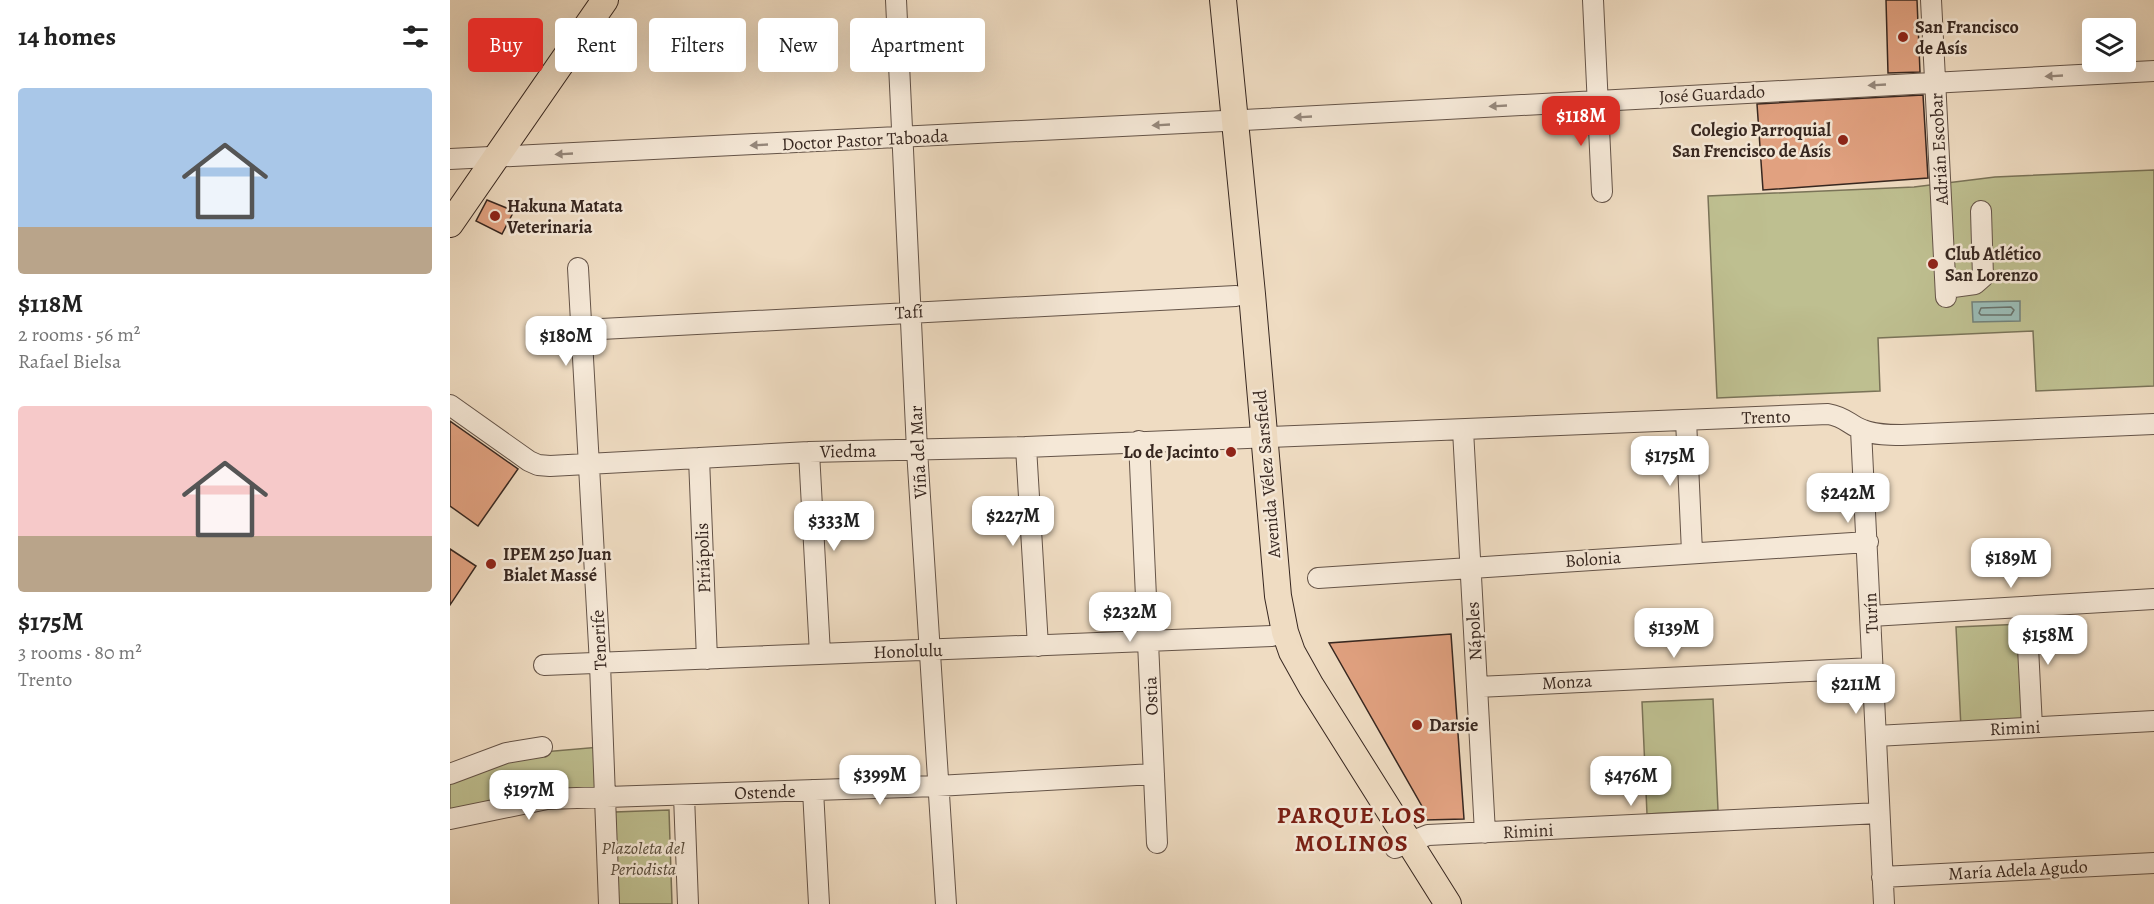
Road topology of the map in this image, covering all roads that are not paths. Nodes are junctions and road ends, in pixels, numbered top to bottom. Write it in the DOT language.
graph roads {
  1 [pos="588,0"];
  2 [pos="605,0"];
  3 [pos="896,0"];
  4 [pos="1209,0"];
  5 [pos="1223,0"];
  6 [pos="1593,0"];
  7 [pos="1931,0"];
  8 [pos="2154,71"];
  9 [pos="1936,82"];
  10 [pos="1598,100"];
  11 [pos="1227,121"];
  12 [pos="901,138"];
  13 [pos="473,158"];
  14 [pos="1602,192"];
  15 [pos="450,195"];
  16 [pos="1981,212"];
  17 [pos="450,224"];
  18 [pos="578,268"];
  19 [pos="1236,296"];
  20 [pos="910,312"];
  21 [pos="582,330"];
  22 [pos="450,405"];
  23 [pos="1686,420"];
  24 [pos="2154,424"];
  25 [pos="1463,429"];
  26 [pos="1861,430"];
  27 [pos="1257,437"];
  28 [pos="1139,441"];
  29 [pos="1026,447"];
  30 [pos="917,450"];
  31 [pos="809,452"];
  32 [pos="699,458"];
  33 [pos="590,464"];
  34 [pos="1868,542"];
  35 [pos="1692,552"];
  36 [pos="1470,567"];
  37 [pos="1318,578"];
  38 [pos="2154,599"];
  39 [pos="2026,607"];
  40 [pos="1871,616"];
  41 [pos="1272,636"];
  42 [pos="1148,641"];
  43 [pos="1038,646"];
  44 [pos="931,650"];
  45 [pos="820,654"];
  46 [pos="707,659"];
  47 [pos="600,664"];
  48 [pos="544,665"];
  49 [pos="1873,669"];
  50 [pos="1477,687"];
  51 [pos="2154,721"];
  52 [pos="2032,727"];
  53 [pos="1876,736"];
  54 [pos="542,747"];
  55 [pos="450,774"];
  56 [pos="1154,774"];
  57 [pos="937,786"];
  58 [pos="813,790"];
  59 [pos="684,795"];
  60 [pos="605,797"];
  61 [pos="1879,813"];
  62 [pos="450,819"];
  63 [pos="1485,833"];
  64 [pos="1157,843"];
  65 [pos="1402,844"];
  66 [pos="2154,863"];
  67 [pos="1882,877"];
  68 [pos="609,904"];
  69 [pos="688,904"];
  70 [pos="819,904"];
  71 [pos="946,904"];
  72 [pos="1430,904"];
  73 [pos="1448,904"];
  74 [pos="1884,904"];
  1 -- 13 [label="main road"];
  2 -- 13 [label="main road"];
  3 -- 12 [label="street, Viña del Mar"];
  4 -- 11 [label="main road, Avenida Vélez Sarsfield"];
  5 -- 11 [label="main road, Avenida Vélez Sarsfield"];
  6 -- 10 [label="street"];
  7 -- 9 [label="street, Adrián Escobar"];
  8 -- 9 [label="street, José Guardado, one-way"];
  9 -- 10 [label="street, José Guardado, one-way"];
  9 -- 16 [label="street, Adrián Escobar"];
  10 -- 11 [label="street, José Guardado, one-way"];
  10 -- 14 [label="street"];
  11 -- 12 [label="street, Doctor Pastor Taboada, one-way"];
  11 -- 19 [label="main road, Avenida Vélez Sarsfield"];
  11 -- 27 [label="main road, Avenida Vélez Sarsfield"];
  12 -- 13 [label="street, Doctor Pastor Taboada, one-way"];
  12 -- 20 [label="street, Viña del Mar"];
  13 -- 15 [label="main road"];
  13 -- 17 [label="main road"];
  18 -- 21 [label="street, Tenerife"];
  19 -- 20 [label="street, Tafí"];
  19 -- 27 [label="main road, Avenida Vélez Sarsfield"];
  20 -- 21 [label="street, Tafí"];
  20 -- 30 [label="street, Viña del Mar"];
  21 -- 33 [label="street, Tenerife"];
  22 -- 33 [label="street, Viedma"];
  23 -- 25 [label="street, Trento"];
  23 -- 26 [label="street, Trento"];
  23 -- 35 [label="street"];
  24 -- 26 [label="street, Trento"];
  25 -- 27 [label="street, Trento"];
  25 -- 36 [label="street, Nápoles"];
  26 -- 34 [label="street, Turín"];
  27 -- 28 [label="street, Viedma"];
  27 -- 41 [label="main road, Avenida Vélez Sarsfield"];
  27 -- 65 [label="main road, Avenida Vélez Sarsfield"];
  28 -- 29 [label="street, Viedma"];
  28 -- 42 [label="street, Ostia"];
  29 -- 30 [label="street, Viedma"];
  29 -- 43 [label="street"];
  30 -- 31 [label="street, Viedma"];
  30 -- 44 [label="street, Viña del Mar"];
  31 -- 32 [label="street, Viedma"];
  31 -- 45 [label="street"];
  32 -- 33 [label="street, Viedma"];
  32 -- 46 [label="street, Piriápolis"];
  33 -- 47 [label="street, Tenerife"];
  34 -- 35 [label="street, Bolonia"];
  34 -- 40 [label="street, Turín"];
  35 -- 36 [label="street, Bolonia"];
  36 -- 37 [label="street, Bolonia"];
  36 -- 50 [label="street, Nápoles"];
  38 -- 39 [label="street"];
  39 -- 40 [label="street"];
  39 -- 52 [label="street"];
  40 -- 49 [label="street, Turín"];
  41 -- 42 [label="street, Honolulu"];
  41 -- 65 [label="main road, Avenida Vélez Sarsfield"];
  42 -- 43 [label="street, Honolulu"];
  42 -- 56 [label="street, Ostia"];
  43 -- 44 [label="street, Honolulu"];
  44 -- 45 [label="street, Honolulu"];
  44 -- 57 [label="street, Viña del Mar"];
  45 -- 46 [label="street, Honolulu"];
  46 -- 47 [label="street, Honolulu"];
  47 -- 48 [label="street, Honolulu"];
  47 -- 60 [label="street, Tenerife"];
  49 -- 50 [label="street, Monza"];
  49 -- 53 [label="street, Turín"];
  50 -- 63 [label="street, Nápoles"];
  51 -- 52 [label="street, Rimini"];
  52 -- 53 [label="street, Rimini"];
  53 -- 61 [label="street, Turín"];
  54 -- 55 [label="street"];
  56 -- 57 [label="street, Ostende"];
  56 -- 64 [label="street, Ostia"];
  57 -- 58 [label="street, Ostende"];
  57 -- 71 [label="street, Viña del Mar"];
  58 -- 59 [label="street, Ostende"];
  58 -- 70 [label="street"];
  59 -- 60 [label="street, Ostende"];
  59 -- 69 [label="street"];
  60 -- 62 [label="street, Ostende"];
  60 -- 68 [label="street, Tenerife"];
  61 -- 63 [label="street, Rimini"];
  61 -- 67 [label="street, Turín"];
  63 -- 65 [label="street, Rimini"];
  65 -- 72 [label="main road, Avenida Vélez Sarsfield"];
  65 -- 73 [label="main road, Avenida Vélez Sarsfield"];
  66 -- 67 [label="street, María Adela Agudo"];
  67 -- 74 [label="street, Turín"];
}
